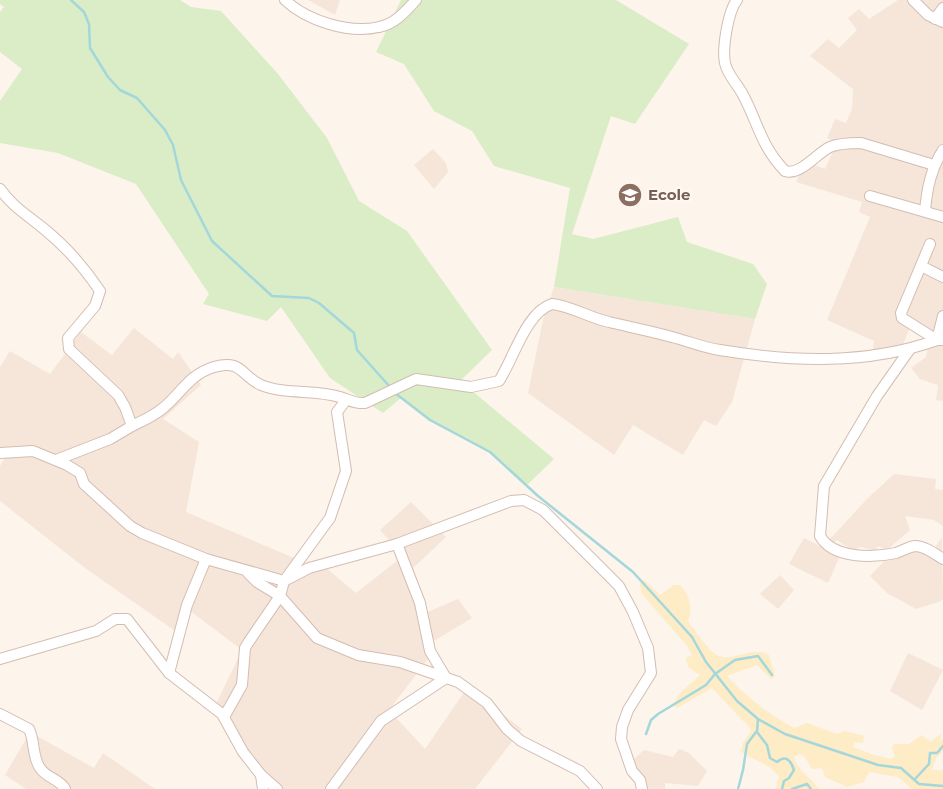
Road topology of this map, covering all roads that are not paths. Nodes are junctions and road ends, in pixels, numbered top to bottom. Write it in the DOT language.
graph roads {
  1 [pos="285,0"];
  2 [pos="416,0"];
  3 [pos="737,0"];
  4 [pos="913,0"];
  5 [pos="943,8"];
  6 [pos="939,20"];
  7 [pos="943,150"];
  8 [pos="934,165"];
  9 [pos="0,189"];
  10 [pos="870,196"];
  11 [pos="925,211"];
  12 [pos="943,217"];
  13 [pos="930,244"];
  14 [pos="921,266"];
  15 [pos="943,278"];
  16 [pos="943,316"];
  17 [pos="940,340"];
  18 [pos="910,349"];
  19 [pos="346,400"];
  20 [pos="132,426"];
  21 [pos="0,453"];
  22 [pos="56,460"];
  23 [pos="397,544"];
  24 [pos="943,559"];
  25 [pos="206,560"];
  26 [pos="248,572"];
  27 [pos="284,581"];
  28 [pos="280,596"];
  29 [pos="0,660"];
  30 [pos="169,673"];
  31 [pos="446,678"];
  32 [pos="0,714"];
  33 [pos="224,717"];
  34 [pos="261,775"];
  35 [pos="65,789"];
  36 [pos="263,789"];
  37 [pos="277,789"];
  38 [pos="331,789"];
  39 [pos="597,789"];
  40 [pos="642,789"];
  1 -- 2 [label="street"];
  3 -- 8 [label="street"];
  4 -- 6 [label="street"];
  5 -- 6 [label="street"];
  7 -- 8 [label="street"];
  8 -- 11 [label="street"];
  9 -- 20 [label="street"];
  10 -- 11 [label="street"];
  11 -- 12 [label="street"];
  13 -- 14 [label="street"];
  14 -- 15 [label="street"];
  14 -- 17 [label="street"];
  16 -- 17 [label="street"];
  17 -- 18 [label="street"];
  18 -- 19 [label="street"];
  18 -- 24 [label="street"];
  19 -- 20 [label="street"];
  19 -- 27 [label="street"];
  20 -- 22 [label="street"];
  21 -- 22 [label="street"];
  22 -- 25 [label="street"];
  23 -- 27 [label="street"];
  23 -- 31 [label="street"];
  23 -- 40 [label="street"];
  25 -- 26 [label="street"];
  25 -- 30 [label="street"];
  26 -- 27 [label="street"];
  26 -- 28 [label="street"];
  27 -- 28 [label="street"];
  28 -- 31 [label="street"];
  28 -- 33 [label="street"];
  29 -- 30 [label="street"];
  30 -- 33 [label="street"];
  31 -- 38 [label="street"];
  31 -- 39 [label="street"];
  32 -- 35 [label="street"];
  33 -- 34 [label="street"];
  34 -- 36 [label="street"];
  34 -- 37 [label="street"];
}
